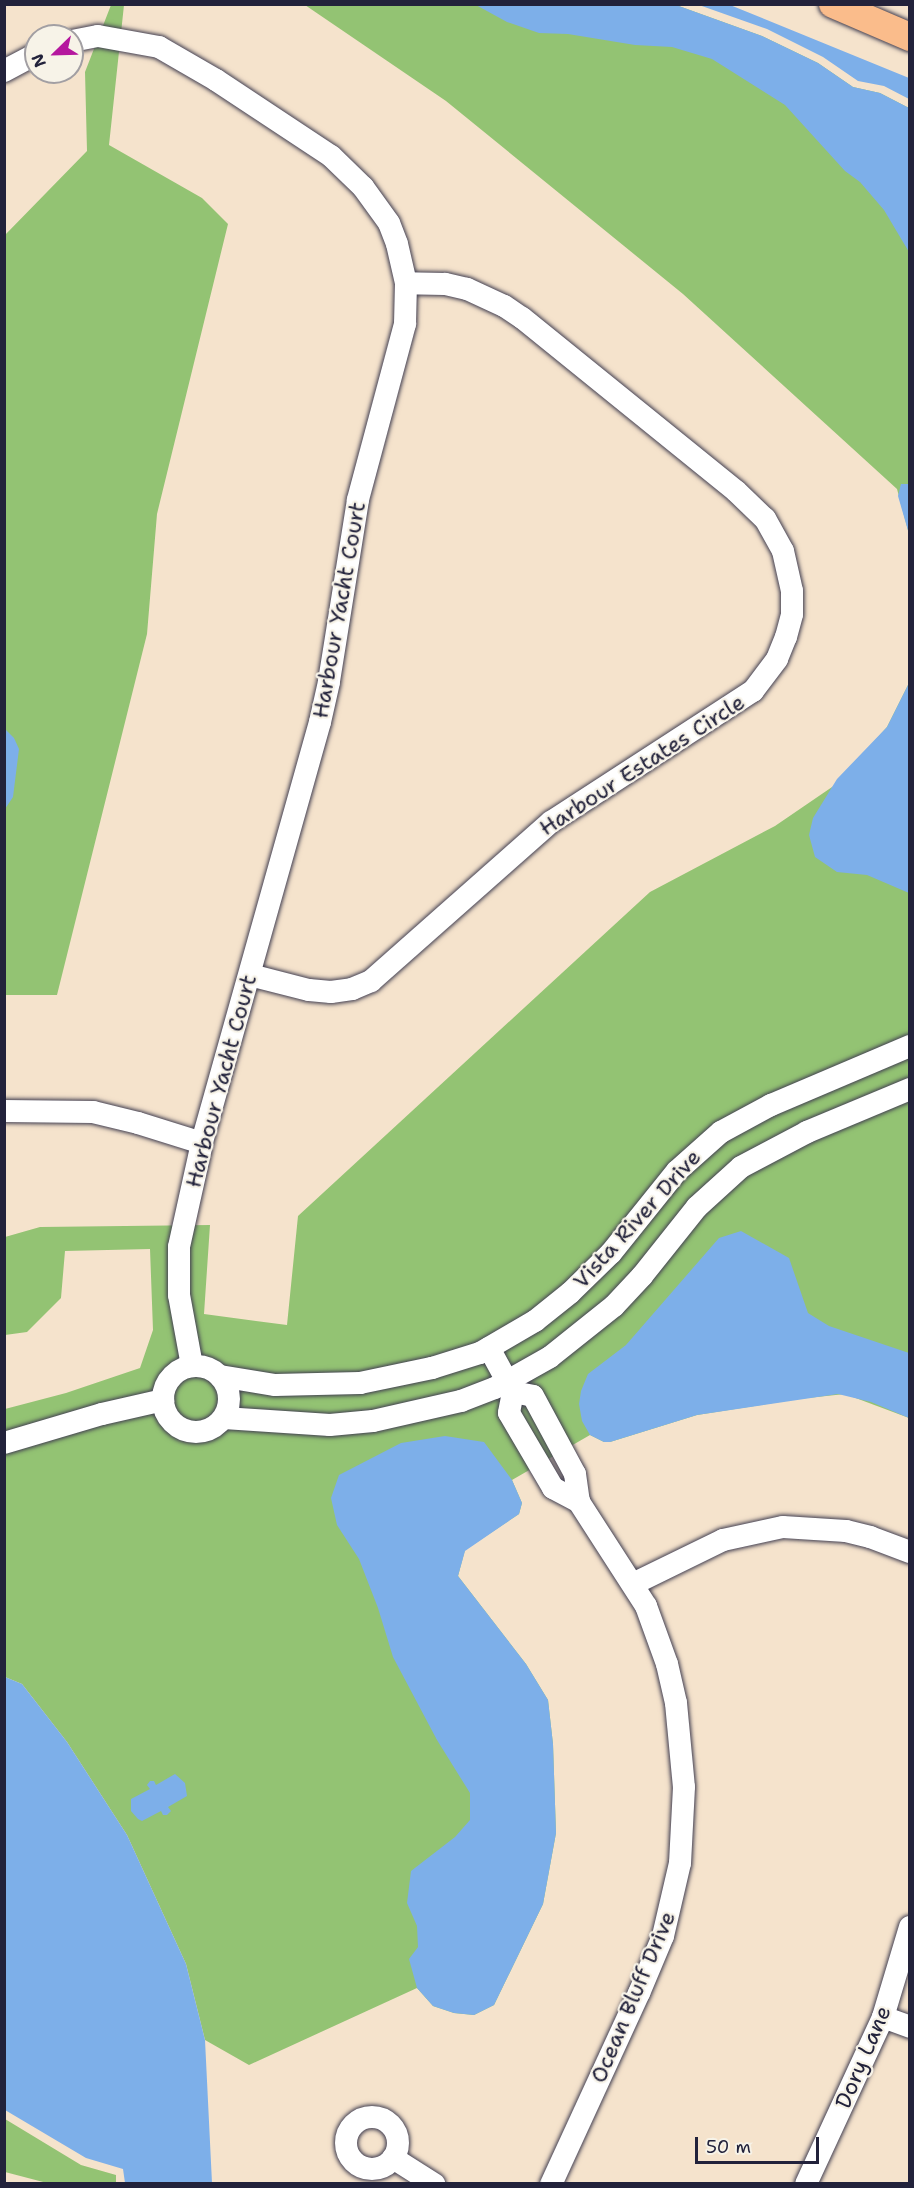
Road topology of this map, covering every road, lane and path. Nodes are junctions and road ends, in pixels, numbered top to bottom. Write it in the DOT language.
graph roads {
  1 [pos="832,4"];
  2 [pos="909,37"];
  3 [pos="84,39"];
  4 [pos="24,61"];
  5 [pos="4,72"];
  6 [pos="406,284"];
  7 [pos="250,975"];
  8 [pos="909,1046"];
  9 [pos="909,1089"];
  10 [pos="4,1111"];
  11 [pos="202,1143"];
  12 [pos="489,1348"];
  13 [pos="192,1366"];
  14 [pos="220,1376"];
  15 [pos="510,1387"];
  16 [pos="163,1400"];
  17 [pos="224,1418"];
  18 [pos="555,1437"];
  19 [pos="4,1443"];
  20 [pos="531,1451"];
  21 [pos="579,1502"];
  22 [pos="909,1552"];
  23 [pos="633,1584"];
  24 [pos="909,1927"];
  25 [pos="883,2017"];
  26 [pos="909,2027"];
  27 [pos="393,2158"];
  28 [pos="434,2184"];
  29 [pos="550,2184"];
  30 [pos="806,2184"];
  1 -- 2 [label="main road"];
  3 -- 6 [label="street, Harbour Yacht Court"];
  4 -- 5 [label="street"];
  6 -- 7 [label="street, Harbour Yacht Court"];
  6 -- 7 [label="street, Harbour Estates Circle"];
  7 -- 11 [label="street, Harbour Yacht Court"];
  8 -- 12 [label="street, Vista River Drive"];
  9 -- 15 [label="street, Vista River Drive"];
  10 -- 11 [label="street"];
  11 -- 13 [label="street, Harbour Yacht Court"];
  12 -- 14 [label="street, Vista River Drive"];
  12 -- 15 [label="street"];
  13 -- 14 [label="street"];
  13 -- 16 [label="street"];
  14 -- 17 [label="street"];
  15 -- 17 [label="street, Vista River Drive"];
  15 -- 18 [label="street, Ocean Bluff Drive"];
  15 -- 20 [label="street, Ocean Bluff Drive"];
  16 -- 17 [label="street"];
  16 -- 19 [label="street"];
  18 -- 20 [label="street"];
  18 -- 21 [label="street, Ocean Bluff Drive"];
  20 -- 21 [label="street, Ocean Bluff Drive"];
  21 -- 23 [label="street, Ocean Bluff Drive"];
  22 -- 23 [label="street"];
  23 -- 29 [label="street, Ocean Bluff Drive"];
  24 -- 25 [label="street, Dory Lane"];
  25 -- 26 [label="street"];
  25 -- 30 [label="street, Dory Lane"];
  27 -- 28 [label="street"];
}
